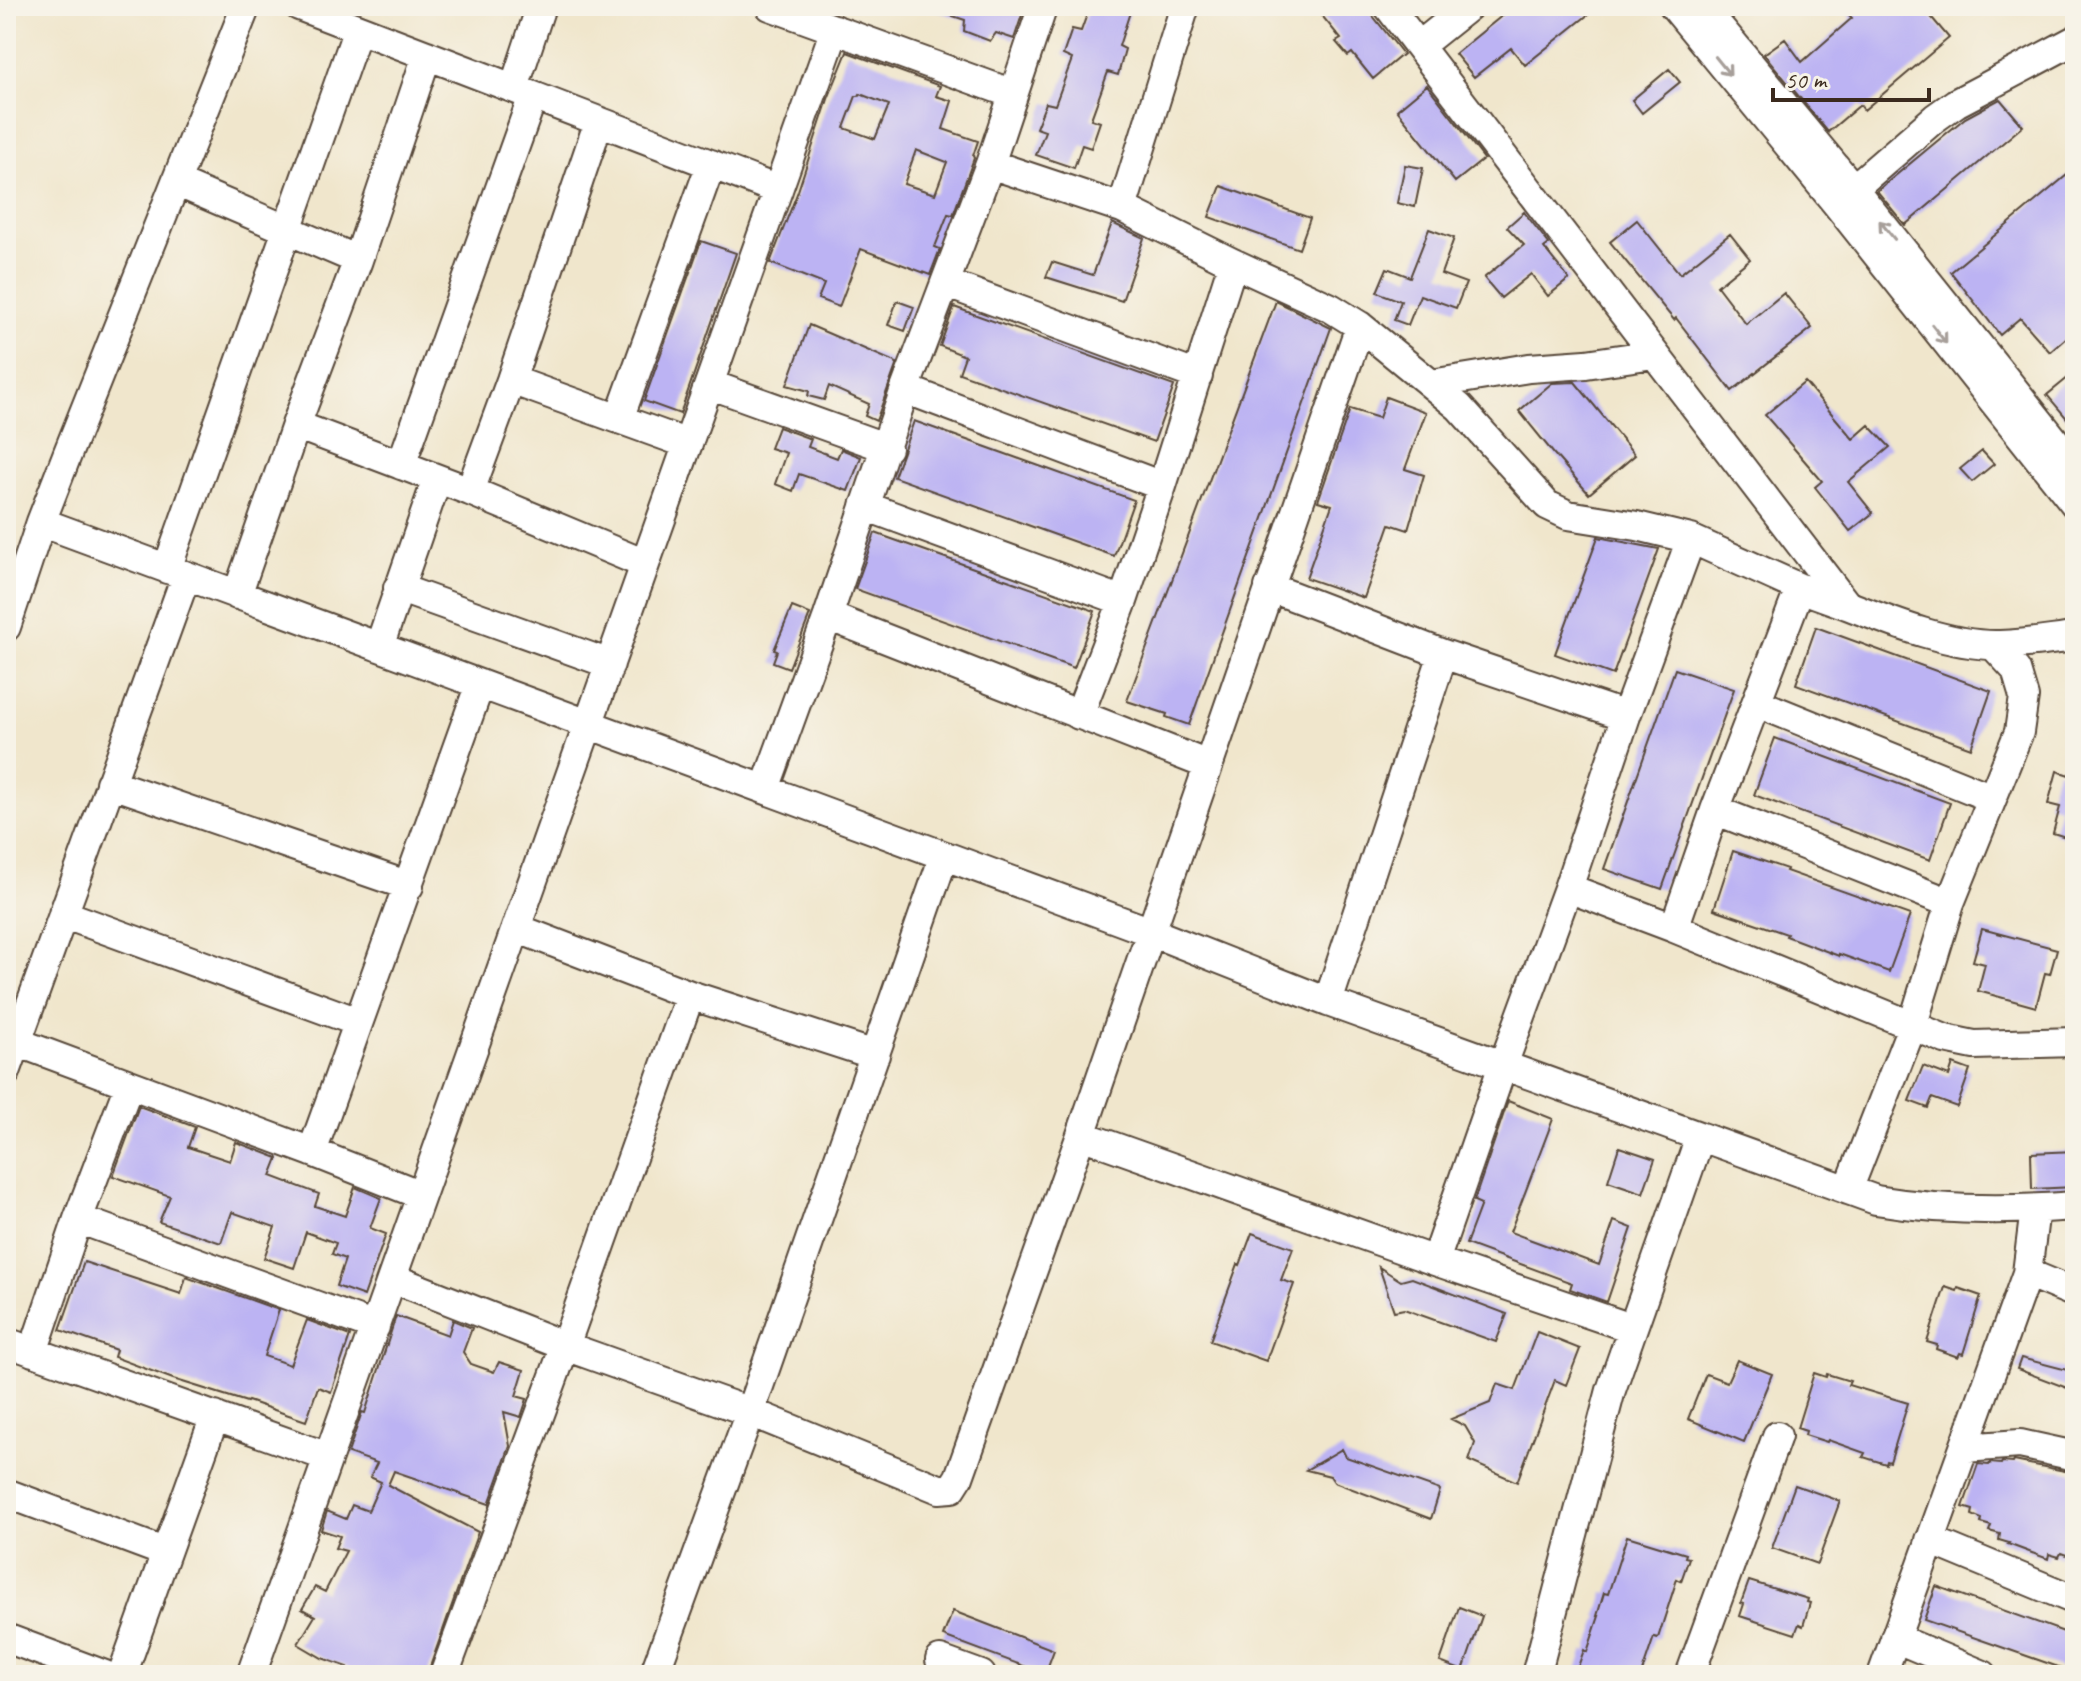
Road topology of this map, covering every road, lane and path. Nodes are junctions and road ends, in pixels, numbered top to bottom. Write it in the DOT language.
graph roads {
  1 [pos="246,6"];
  2 [pos="299,6"];
  3 [pos="541,6"];
  4 [pos="770,6"];
  5 [pos="1043,6"];
  6 [pos="1185,6"];
  7 [pos="1388,6"];
  8 [pos="1469,6"];
  9 [pos="1674,6"];
  10 [pos="1702,6"];
  11 [pos="358,29"];
  12 [pos="835,29"];
  13 [pos="2075,40"];
  14 [pos="1419,46"];
  15 [pos="427,55"];
  16 [pos="524,92"];
  17 [pos="1013,94"];
  18 [pos="599,121"];
  19 [pos="711,164"];
  20 [pos="990,164"];
  21 [pos="176,182"];
  22 [pos="778,190"];
  23 [pos="1844,196"];
  24 [pos="1122,208"];
  25 [pos="286,228"];
  26 [pos="358,260"];
  27 [pos="1233,263"];
  28 [pos="945,283"];
  29 [pos="1360,326"];
  30 [pos="1654,354"];
  31 [pos="1198,376"];
  32 [pos="511,380"];
  33 [pos="709,384"];
  34 [pos="1431,384"];
  35 [pos="905,389"];
  36 [pos="1999,390"];
  37 [pos="619,419"];
  38 [pos="296,425"];
  39 [pos="688,444"];
  40 [pos="887,448"];
  41 [pos="401,465"];
  42 [pos="2075,466"];
  43 [pos="437,479"];
  44 [pos="1162,486"];
  45 [pos="470,491"];
  46 [pos="2075,504"];
  47 [pos="865,506"];
  48 [pos="41,522"];
  49 [pos="1691,539"];
  50 [pos="645,564"];
  51 [pos="177,572"];
  52 [pos="1269,587"];
  53 [pos="398,588"];
  54 [pos="1800,588"];
  55 [pos="237,595"];
  56 [pos="1123,601"];
  57 [pos="1847,605"];
  58 [pos="828,616"];
  59 [pos="6,627"];
  60 [pos="2075,637"];
  61 [pos="1993,645"];
  62 [pos="379,647"];
  63 [pos="1443,654"];
  64 [pos="610,664"];
  65 [pos="480,684"];
  66 [pos="1757,703"];
  67 [pos="1079,715"];
  68 [pos="1626,716"];
  69 [pos="588,724"];
  70 [pos="1208,765"];
  71 [pos="110,783"];
  72 [pos="765,789"];
  73 [pos="1992,798"];
  74 [pos="1715,810"];
  75 [pos="944,856"];
  76 [pos="409,886"];
  77 [pos="1568,888"];
  78 [pos="1950,903"];
  79 [pos="63,914"];
  80 [pos="516,928"];
  81 [pos="1674,928"];
  82 [pos="1151,932"];
  83 [pos="690,995"];
  84 [pos="1328,1002"];
  85 [pos="358,1022"];
  86 [pos="1913,1024"];
  87 [pos="11,1040"];
  88 [pos="2075,1042"];
  89 [pos="875,1055"];
  90 [pos="1503,1065"];
  91 [pos="6,1072"];
  92 [pos="129,1085"];
  93 [pos="1081,1135"];
  94 [pos="1700,1137"];
  95 [pos="312,1152"];
  96 [pos="1848,1190"];
  97 [pos="421,1195"];
  98 [pos="2075,1206"];
  99 [pos="2035,1209"];
  100 [pos="78,1219"];
  101 [pos="1435,1261"];
  102 [pos="2027,1273"];
  103 [pos="392,1278"];
  104 [pos="2075,1293"];
  105 [pos="375,1327"];
  106 [pos="1631,1328"];
  107 [pos="6,1342"];
  108 [pos="565,1346"];
  109 [pos="33,1352"];
  110 [pos="750,1412"];
  111 [pos="215,1416"];
  112 [pos="1777,1436"];
  113 [pos="1964,1448"];
  114 [pos="2075,1456"];
  115 [pos="328,1457"];
  116 [pos="6,1493"];
  117 [pos="1930,1540"];
  118 [pos="164,1552"];
  119 [pos="2075,1600"];
  120 [pos="6,1638"];
  121 [pos="1895,1638"];
  122 [pos="940,1660"];
  123 [pos="257,1673"];
  124 [pos="105,1675"];
  125 [pos="122,1675"];
  126 [pos="444,1675"];
  127 [pos="654,1675"];
  128 [pos="981,1675"];
  129 [pos="1538,1675"];
  130 [pos="1690,1675"];
  131 [pos="1882,1675"];
  132 [pos="1983,1675"];
  1 -- 21 [label="street"];
  2 -- 11 [label="street"];
  3 -- 16 [label="street"];
  4 -- 12 [label="street"];
  5 -- 17 [label="street"];
  6 -- 24 [label="street"];
  7 -- 14 [label="street"];
  8 -- 14 [label="street"];
  9 -- 23 [label="street, one-way"];
  10 -- 23 [label="street"];
  11 -- 15 [label="street"];
  11 -- 25 [label="street"];
  12 -- 17 [label="street"];
  12 -- 22 [label="street"];
  13 -- 23 [label="street"];
  14 -- 30 [label="street"];
  15 -- 16 [label="street"];
  15 -- 26 [label="street"];
  16 -- 18 [label="street"];
  16 -- 41 [label="street"];
  17 -- 20 [label="street"];
  18 -- 19 [label="street"];
  18 -- 32 [label="street"];
  19 -- 22 [label="street"];
  19 -- 37 [label="street"];
  20 -- 24 [label="street"];
  20 -- 28 [label="street"];
  21 -- 25 [label="street"];
  21 -- 48 [label="street"];
  22 -- 33 [label="street"];
  23 -- 36 [label="street"];
  24 -- 27 [label="street"];
  25 -- 26 [label="street"];
  25 -- 51 [label="street"];
  26 -- 38 [label="street"];
  27 -- 29 [label="street"];
  27 -- 31 [label="street"];
  28 -- 31 [label="street"];
  28 -- 35 [label="street"];
  29 -- 34 [label="street"];
  29 -- 52 [label="street"];
  30 -- 34 [label="street"];
  30 -- 57 [label="street"];
  31 -- 44 [label="street"];
  32 -- 37 [label="street"];
  32 -- 45 [label="street"];
  33 -- 39 [label="street"];
  33 -- 40 [label="street"];
  34 -- 49 [label="street"];
  35 -- 40 [label="street"];
  35 -- 44 [label="street"];
  36 -- 42 [label="street"];
  36 -- 46 [label="street"];
  37 -- 39 [label="street"];
  38 -- 41 [label="street"];
  38 -- 55 [label="street"];
  39 -- 50 [label="street"];
  40 -- 47 [label="street"];
  41 -- 43 [label="street"];
  43 -- 45 [label="street"];
  43 -- 53 [label="street"];
  44 -- 56 [label="street"];
  45 -- 50 [label="street"];
  47 -- 56 [label="street"];
  47 -- 58 [label="street"];
  48 -- 51 [label="street"];
  48 -- 59 [label="street"];
  49 -- 54 [label="street"];
  49 -- 68 [label="street"];
  50 -- 64 [label="street"];
  51 -- 55 [label="street"];
  51 -- 71 [label="street"];
  52 -- 63 [label="street"];
  52 -- 70 [label="street"];
  53 -- 62 [label="street"];
  53 -- 64 [label="street"];
  54 -- 57 [label="street"];
  54 -- 66 [label="street"];
  55 -- 62 [label="street"];
  56 -- 67 [label="street"];
  57 -- 61 [label="street"];
  58 -- 67 [label="street"];
  58 -- 72 [label="street"];
  60 -- 61 [label="street"];
  61 -- 73 [label="street"];
  62 -- 65 [label="street"];
  63 -- 68 [label="street"];
  63 -- 84 [label="street"];
  64 -- 69 [label="street"];
  65 -- 69 [label="street"];
  65 -- 76 [label="street"];
  66 -- 73 [label="street"];
  66 -- 74 [label="street"];
  67 -- 70 [label="street"];
  68 -- 77 [label="street"];
  69 -- 72 [label="street"];
  69 -- 80 [label="street"];
  70 -- 82 [label="street"];
  71 -- 76 [label="street"];
  71 -- 79 [label="street"];
  72 -- 75 [label="street"];
  73 -- 78 [label="street"];
  74 -- 78 [label="street"];
  74 -- 81 [label="street"];
  75 -- 82 [label="street"];
  75 -- 89 [label="street"];
  76 -- 85 [label="street"];
  77 -- 81 [label="street"];
  77 -- 90 [label="street"];
  78 -- 86 [label="street"];
  79 -- 85 [label="street"];
  79 -- 87 [label="street"];
  80 -- 83 [label="street"];
  80 -- 97 [label="street"];
  81 -- 86 [label="street"];
  82 -- 84 [label="street"];
  82 -- 93 [label="street"];
  83 -- 89 [label="street"];
  83 -- 108 [label="street"];
  84 -- 90 [label="street"];
  85 -- 95 [label="street"];
  86 -- 88 [label="street"];
  86 -- 96 [label="street"];
  87 -- 91 [label="street"];
  87 -- 92 [label="street"];
  89 -- 110 [label="street"];
  90 -- 94 [label="street"];
  90 -- 101 [label="street"];
  92 -- 95 [label="street"];
  92 -- 100 [label="street"];
  93 -- 101 [label="street"];
  93 -- 110 [label="street"];
  94 -- 96 [label="street"];
  94 -- 106 [label="street"];
  95 -- 97 [label="street"];
  96 -- 99 [label="street"];
  97 -- 103 [label="street"];
  98 -- 99 [label="street"];
  99 -- 102 [label="street"];
  100 -- 105 [label="street"];
  100 -- 109 [label="street"];
  101 -- 106 [label="street"];
  102 -- 104 [label="street"];
  102 -- 113 [label="street"];
  103 -- 105 [label="street"];
  103 -- 108 [label="street"];
  105 -- 115 [label="street"];
  106 -- 129 [label="street"];
  107 -- 109 [label="street"];
  108 -- 110 [label="street"];
  108 -- 126 [label="street"];
  109 -- 111 [label="street"];
  110 -- 127 [label="street"];
  111 -- 115 [label="street"];
  111 -- 118 [label="street"];
  112 -- 130 [label="street"];
  113 -- 114 [label="street"];
  113 -- 117 [label="street"];
  115 -- 123 [label="street"];
  116 -- 118 [label="street"];
  117 -- 119 [label="street"];
  117 -- 121 [label="street"];
  118 -- 125 [label="street"];
  120 -- 124 [label="street"];
  121 -- 131 [label="street"];
  121 -- 132 [label="street"];
  122 -- 128 [label="street"];
}
